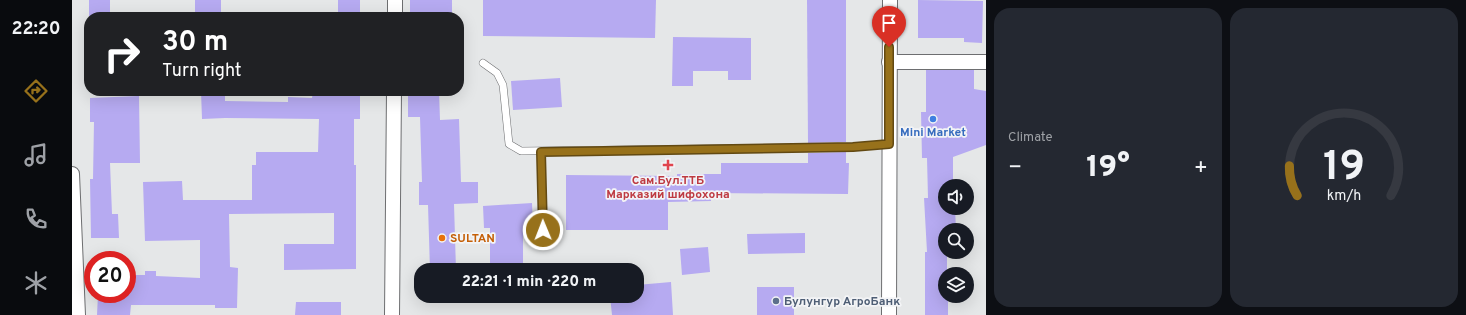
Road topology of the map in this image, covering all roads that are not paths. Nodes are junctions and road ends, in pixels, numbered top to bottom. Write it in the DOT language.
graph roads {
  1 [pos="395,0"];
  2 [pos="890,0"];
  3 [pos="395,12"];
  4 [pos="889,62"];
  5 [pos="986,62"];
  6 [pos="483,63"];
  7 [pos="394,96"];
  8 [pos="889,144"];
  9 [pos="541,152"];
  10 [pos="72,174"];
  11 [pos="543,230"];
  12 [pos="78,315"];
  13 [pos="392,315"];
  14 [pos="889,315"];
  1 -- 3 [label="street"];
  2 -- 4 [label="street"];
  4 -- 5 [label="street"];
  4 -- 8 [label="street"];
  6 -- 9 [label="lane"];
  7 -- 13 [label="street"];
  8 -- 9 [label="lane"];
  8 -- 14 [label="street"];
  9 -- 11 [label="lane"];
  10 -- 12 [label="street"];
}
